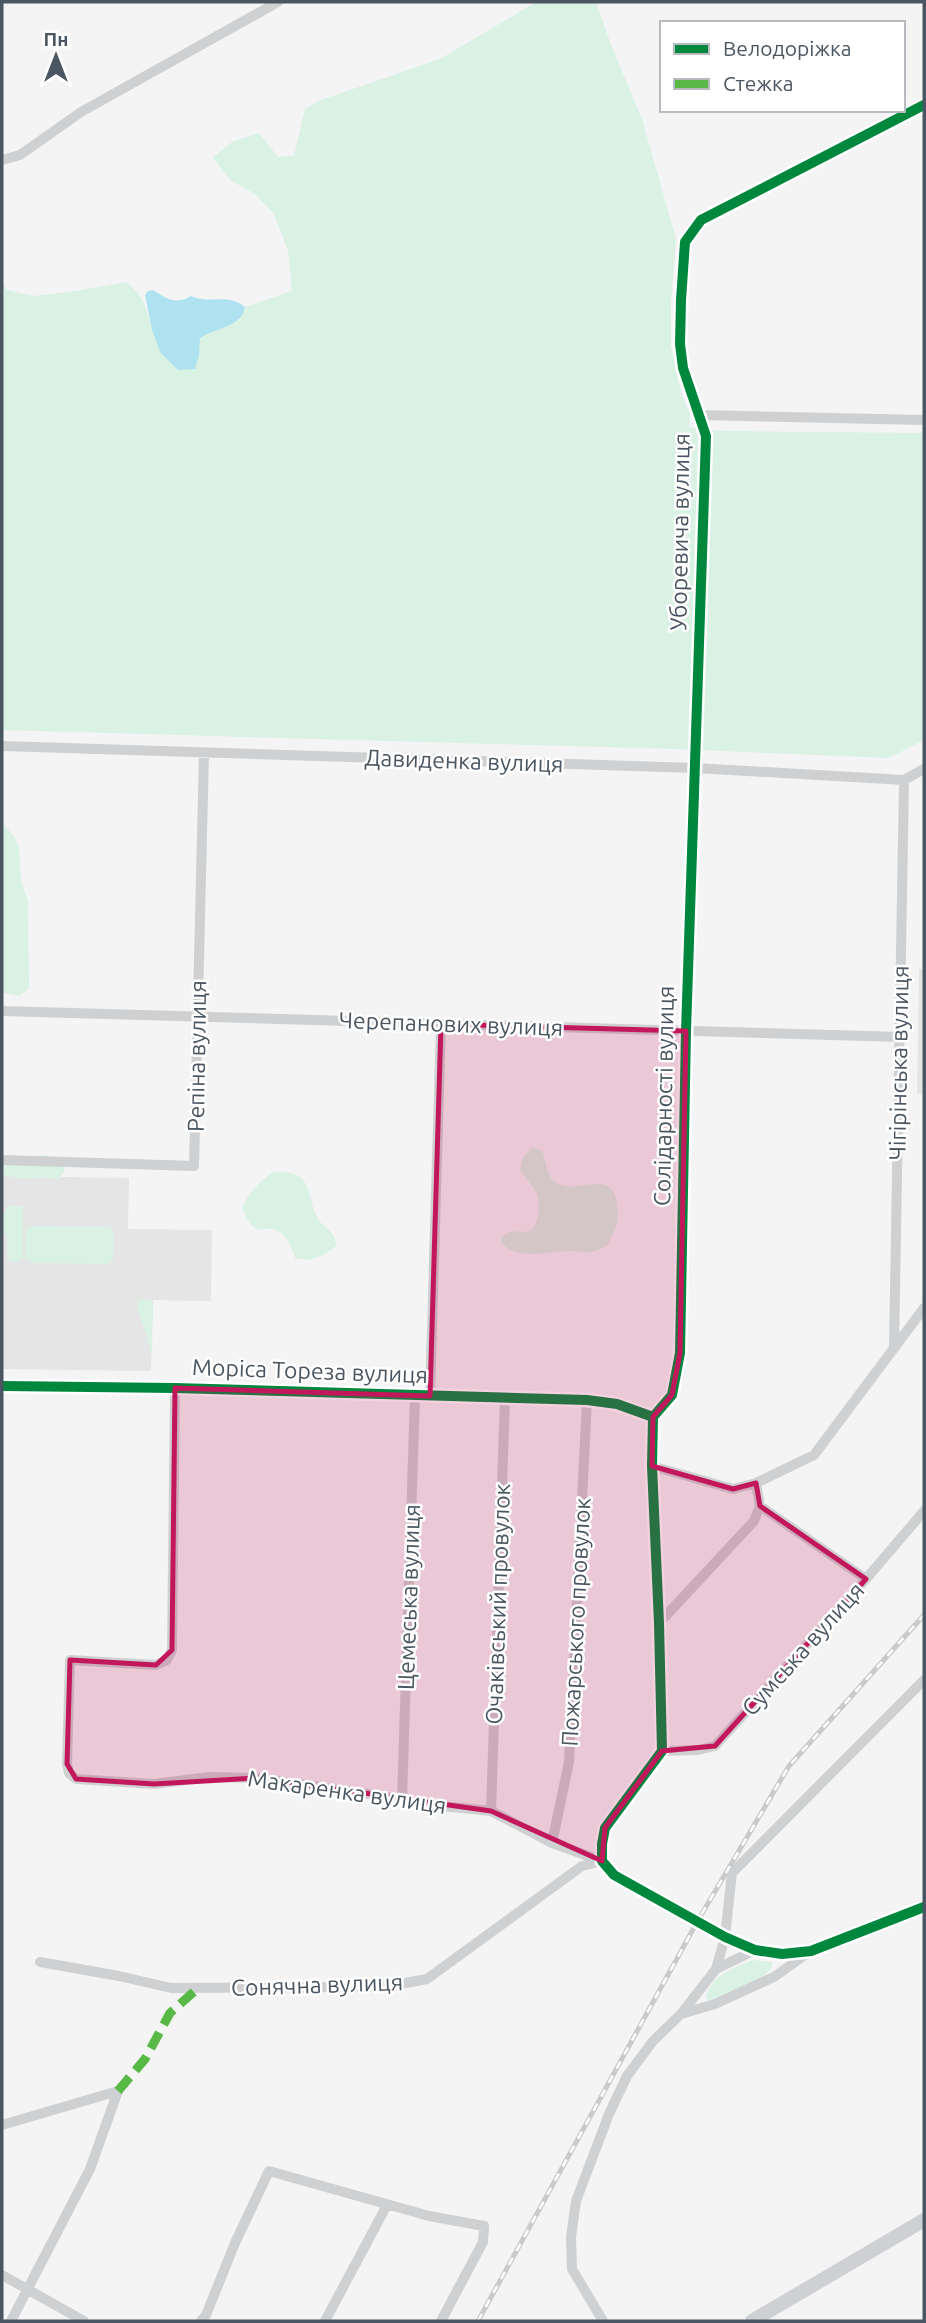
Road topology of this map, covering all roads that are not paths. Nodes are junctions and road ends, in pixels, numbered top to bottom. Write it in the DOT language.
graph roads {
  1 [pos="278,2"];
  2 [pos="924,105"];
  3 [pos="2,160"];
  4 [pos="700,415"];
  5 [pos="924,420"];
  6 [pos="2,746"];
  7 [pos="204,753"];
  8 [pos="695,768"];
  9 [pos="924,769"];
  10 [pos="904,780"];
  11 [pos="2,1011"];
  12 [pos="198,1016"];
  13 [pos="441,1024"];
  14 [pos="686,1031"];
  15 [pos="900,1037"];
  16 [pos="2,1160"];
  17 [pos="924,1308"];
  18 [pos="894,1347"];
  19 [pos="2,1386"];
  20 [pos="175,1388"];
  21 [pos="422,1396"];
  22 [pos="505,1398"];
  23 [pos="587,1400"];
  24 [pos="653,1417"];
  25 [pos="652,1466"];
  26 [pos="756,1483"];
  27 [pos="760,1506"];
  28 [pos="924,1511"];
  29 [pos="866,1579"];
  30 [pos="659,1623"];
  31 [pos="924,1680"];
  32 [pos="662,1751"];
  33 [pos="402,1799"];
  34 [pos="491,1811"];
  35 [pos="552,1843"];
  36 [pos="602,1861"];
  37 [pos="924,1906"];
  38 [pos="725,1937"];
  39 [pos="755,1950"];
  40 [pos="811,1951"];
  41 [pos="40,1962"];
  42 [pos="716,1969"];
  43 [pos="681,2014"];
  44 [pos="2,2125"];
  45 [pos="387,2205"];
  46 [pos="924,2220"];
  47 [pos="2,2275"];
  48 [pos="28,2288"];
  49 [pos="11,2321"];
  50 [pos="84,2321"];
  51 [pos="201,2321"];
  52 [pos="325,2321"];
  53 [pos="441,2321"];
  54 [pos="603,2321"];
  55 [pos="751,2321"];
  1 -- 3 [label="street"];
  2 -- 4 [label="street, Уборевича вулиця"];
  4 -- 5 [label="street"];
  4 -- 8 [label="street, Уборевича вулиця"];
  6 -- 7 [label="street, Давиденка вулиця"];
  7 -- 8 [label="street, Давиденка вулиця"];
  7 -- 12 [label="street, Репiна вулиця"];
  8 -- 10 [label="street, Давиденка вулиця"];
  8 -- 14 [label="street, Солідарності вулиця"];
  9 -- 10 [label="street"];
  10 -- 15 [label="street, Чiгiрiнська вулиця"];
  11 -- 12 [label="street, Черепанових вулиця"];
  12 -- 13 [label="street, Черепанових вулиця"];
  12 -- 16 [label="street, Репiна вулиця"];
  13 -- 14 [label="street, Черепанових вулиця"];
  13 -- 21 [label="street, Цемеська вулиця"];
  14 -- 15 [label="street, Черепанових вулиця"];
  14 -- 24 [label="street, Солідарності вулиця"];
  15 -- 18 [label="street, Чiгiрiнська вулиця"];
  17 -- 18 [label="street"];
  18 -- 26 [label="street"];
  19 -- 20 [label="street, Моріса Тореза вулиця"];
  20 -- 21 [label="street, Моріса Тореза вулиця"];
  20 -- 33 [label="street, Макаренка вулиця"];
  21 -- 22 [label="street, Моріса Тореза вулиця"];
  21 -- 33 [label="street, Цемеська вулиця"];
  22 -- 23 [label="street, Моріса Тореза вулиця"];
  22 -- 34 [label="street, Очакiвський провулок"];
  23 -- 24 [label="street, Моріса Тореза вулиця"];
  23 -- 35 [label="street, Пожарського провулок"];
  24 -- 25 [label="street"];
  25 -- 26 [label="street"];
  25 -- 30 [label="street"];
  26 -- 27 [label="street"];
  27 -- 29 [label="street"];
  27 -- 30 [label="street"];
  28 -- 29 [label="street, Сумська вулиця"];
  29 -- 32 [label="street, Сумська вулиця"];
  30 -- 32 [label="street"];
  31 -- 38 [label="street"];
  32 -- 36 [label="street"];
  33 -- 34 [label="street, Макаренка вулиця"];
  34 -- 35 [label="street, Макаренка вулиця"];
  35 -- 36 [label="street, Макаренка вулиця"];
  36 -- 38 [label="street"];
  36 -- 41 [label="street, Сонячна вулиця"];
  37 -- 40 [label="street"];
  38 -- 39 [label="street"];
  38 -- 42 [label="street"];
  39 -- 40 [label="street"];
  39 -- 42 [label="street"];
  40 -- 43 [label="street"];
  42 -- 43 [label="street"];
  43 -- 54 [label="street"];
  44 -- 48 [label="street"];
  45 -- 51 [label="street"];
  45 -- 52 [label="street"];
  45 -- 53 [label="street"];
  46 -- 55 [label="street"];
  47 -- 48 [label="street"];
  48 -- 49 [label="street"];
  48 -- 50 [label="street"];
}
